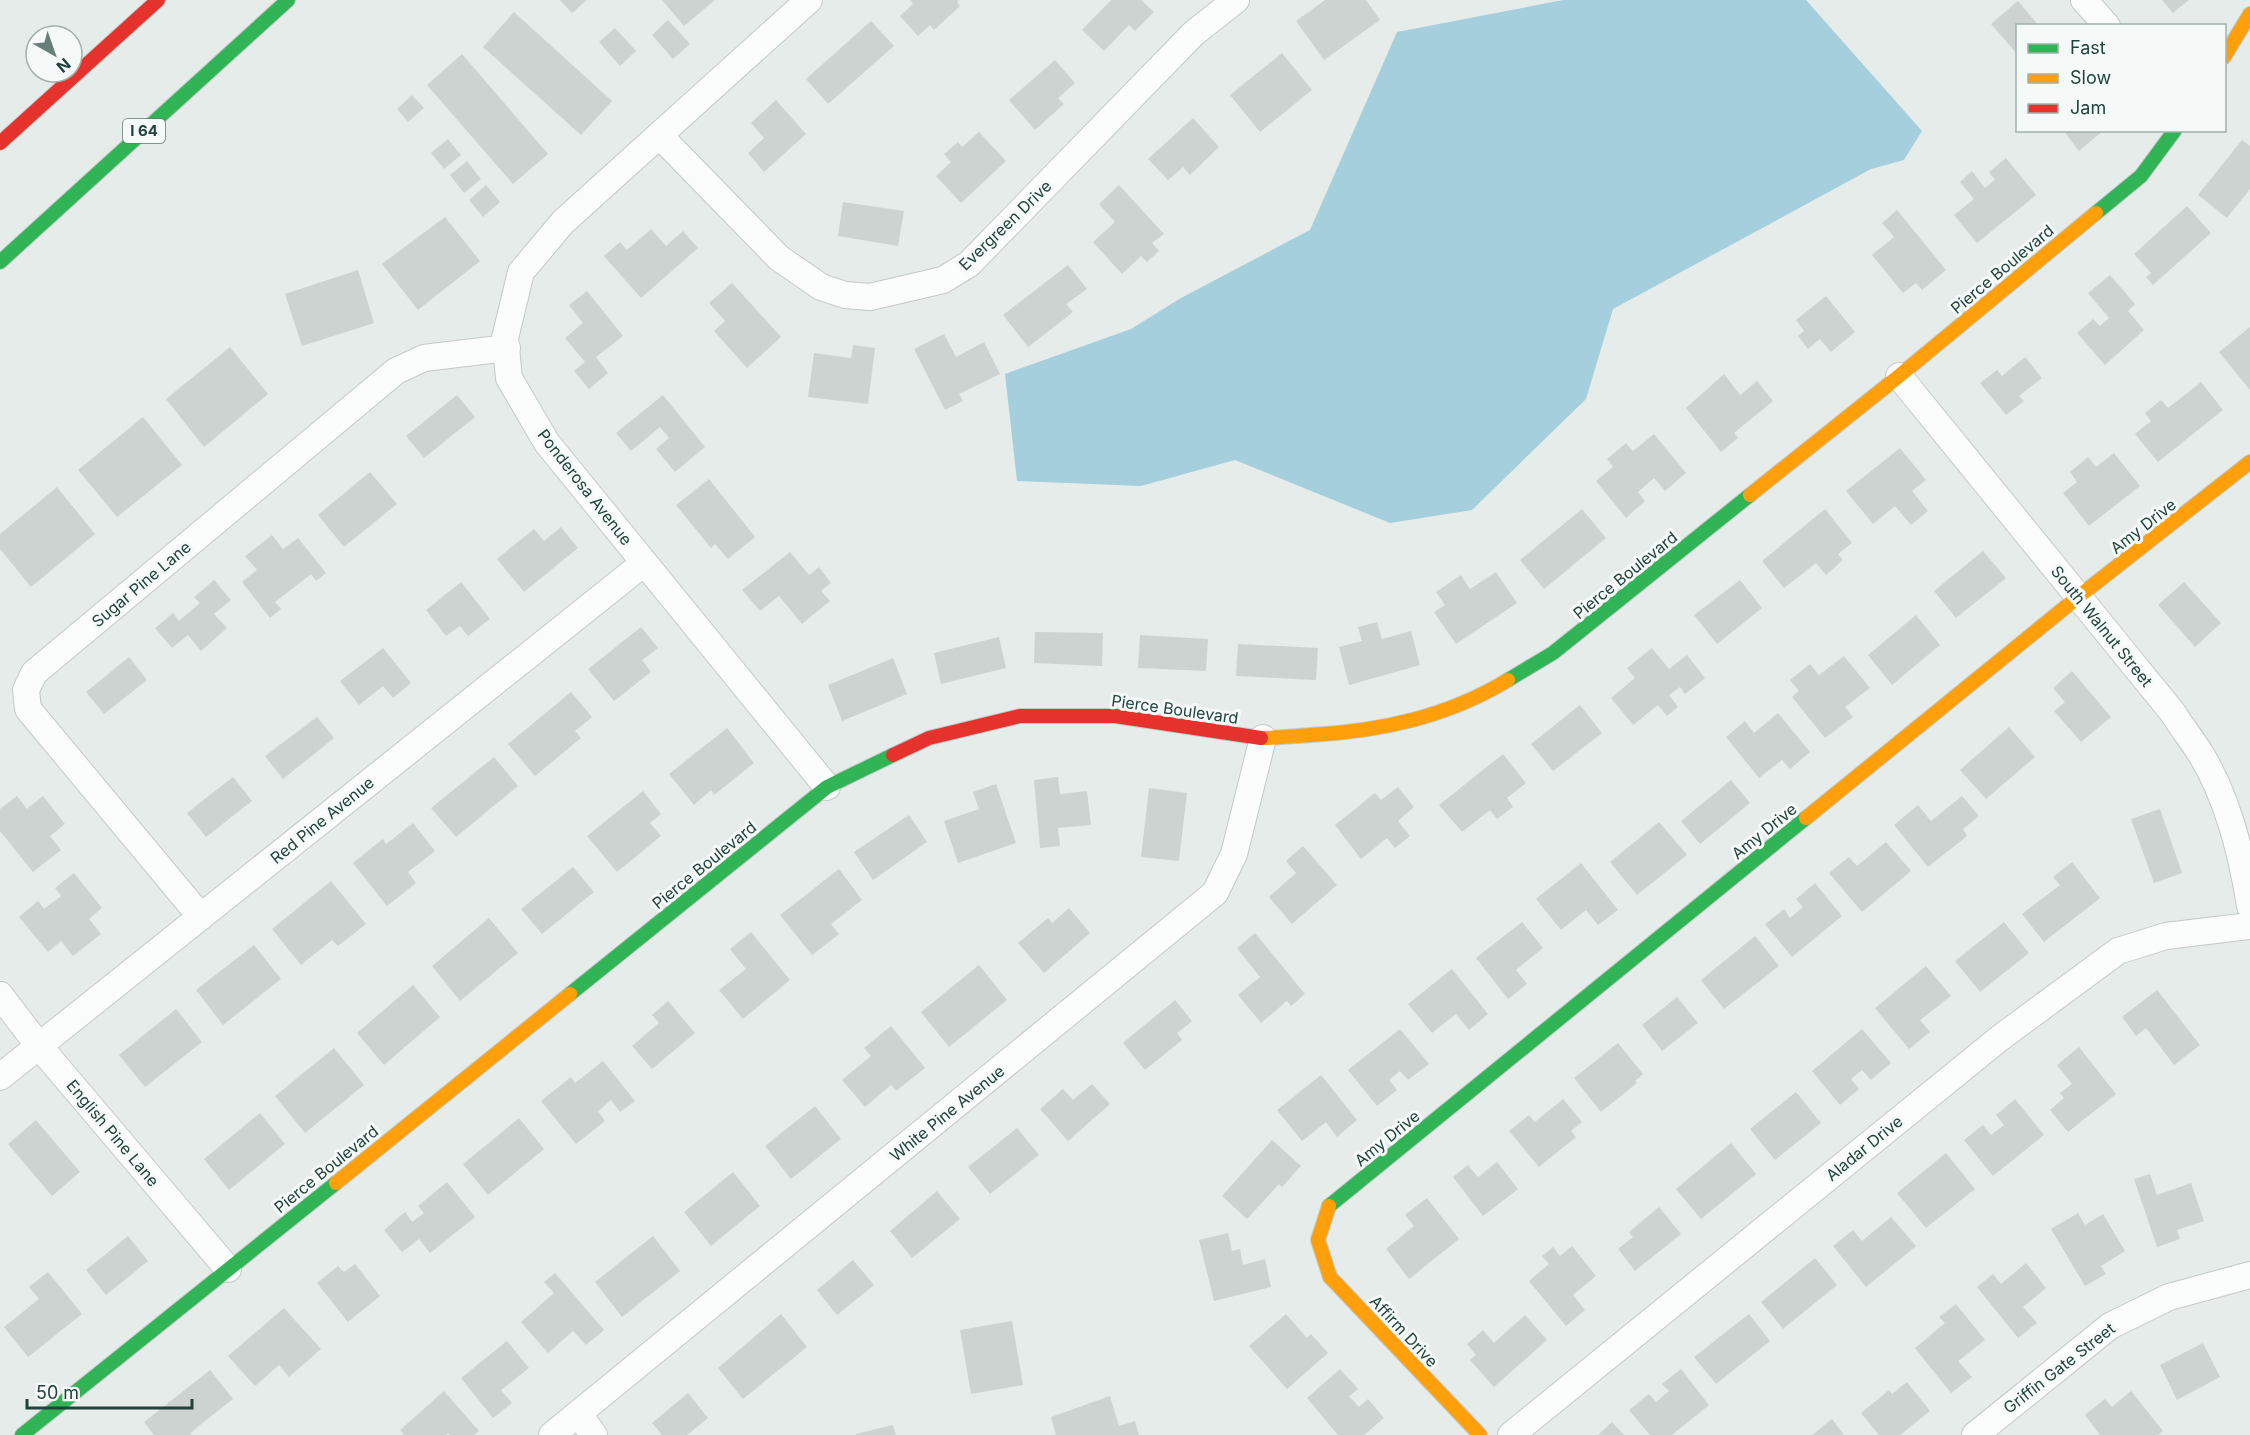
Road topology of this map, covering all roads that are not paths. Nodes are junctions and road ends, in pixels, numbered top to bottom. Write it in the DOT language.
graph roads {
  1 [pos="158,0"];
  2 [pos="288,0"];
  3 [pos="809,0"];
  4 [pos="1236,0"];
  5 [pos="2084,0"];
  6 [pos="2250,14"];
  7 [pos="2105,24"];
  8 [pos="2226,54"];
  9 [pos="2174,132"];
  10 [pos="659,135"];
  11 [pos="0,143"];
  12 [pos="0,262"];
  13 [pos="507,348"];
  14 [pos="1899,376"];
  15 [pos="2250,462"];
  16 [pos="644,563"];
  17 [pos="2078,597"];
  18 [pos="1263,738"];
  19 [pos="827,787"];
  20 [pos="2250,906"];
  21 [pos="201,917"];
  22 [pos="2250,926"];
  23 [pos="0,995"];
  24 [pos="39,1046"];
  25 [pos="0,1077"];
  26 [pos="1318,1240"];
  27 [pos="228,1269"];
  28 [pos="2250,1275"];
  29 [pos="578,1414"];
  30 [pos="22,1435"];
  31 [pos="552,1435"];
  32 [pos="594,1435"];
  33 [pos="1480,1435"];
  34 [pos="1511,1435"];
  35 [pos="1975,1435"];
  1 -- 11 [label="main road"];
  2 -- 12 [label="main road, I 64"];
  3 -- 10 [label="street, Ponderosa Avenue"];
  4 -- 10 [label="street, Evergreen Drive"];
  5 -- 7 [label="street"];
  6 -- 8 [label="main road"];
  9 -- 14 [label="main road, Pierce Boulevard"];
  10 -- 13 [label="street, Ponderosa Avenue"];
  13 -- 16 [label="street, Ponderosa Avenue"];
  13 -- 21 [label="street, Sugar Pine Lane"];
  14 -- 17 [label="street, South Walnut Street"];
  14 -- 18 [label="main road, Pierce Boulevard"];
  15 -- 17 [label="main road, Amy Drive"];
  16 -- 19 [label="street, Ponderosa Avenue"];
  16 -- 21 [label="street, Red Pine Avenue"];
  17 -- 20 [label="street, South Walnut Street"];
  17 -- 26 [label="main road, Amy Drive"];
  18 -- 19 [label="main road, Pierce Boulevard"];
  18 -- 29 [label="street, White Pine Avenue"];
  19 -- 27 [label="main road, Pierce Boulevard"];
  21 -- 24 [label="street, Red Pine Avenue"];
  22 -- 34 [label="street, Aladar Drive"];
  23 -- 24 [label="street, English Pine Lane"];
  24 -- 25 [label="street, Red Pine Avenue"];
  24 -- 27 [label="street, English Pine Lane"];
  26 -- 33 [label="main road, Affirm Drive"];
  27 -- 30 [label="main road, Pierce Boulevard"];
  28 -- 35 [label="street, Griffin Gate Street"];
  29 -- 31 [label="street, White Pine Avenue"];
  29 -- 32 [label="street"];
}
